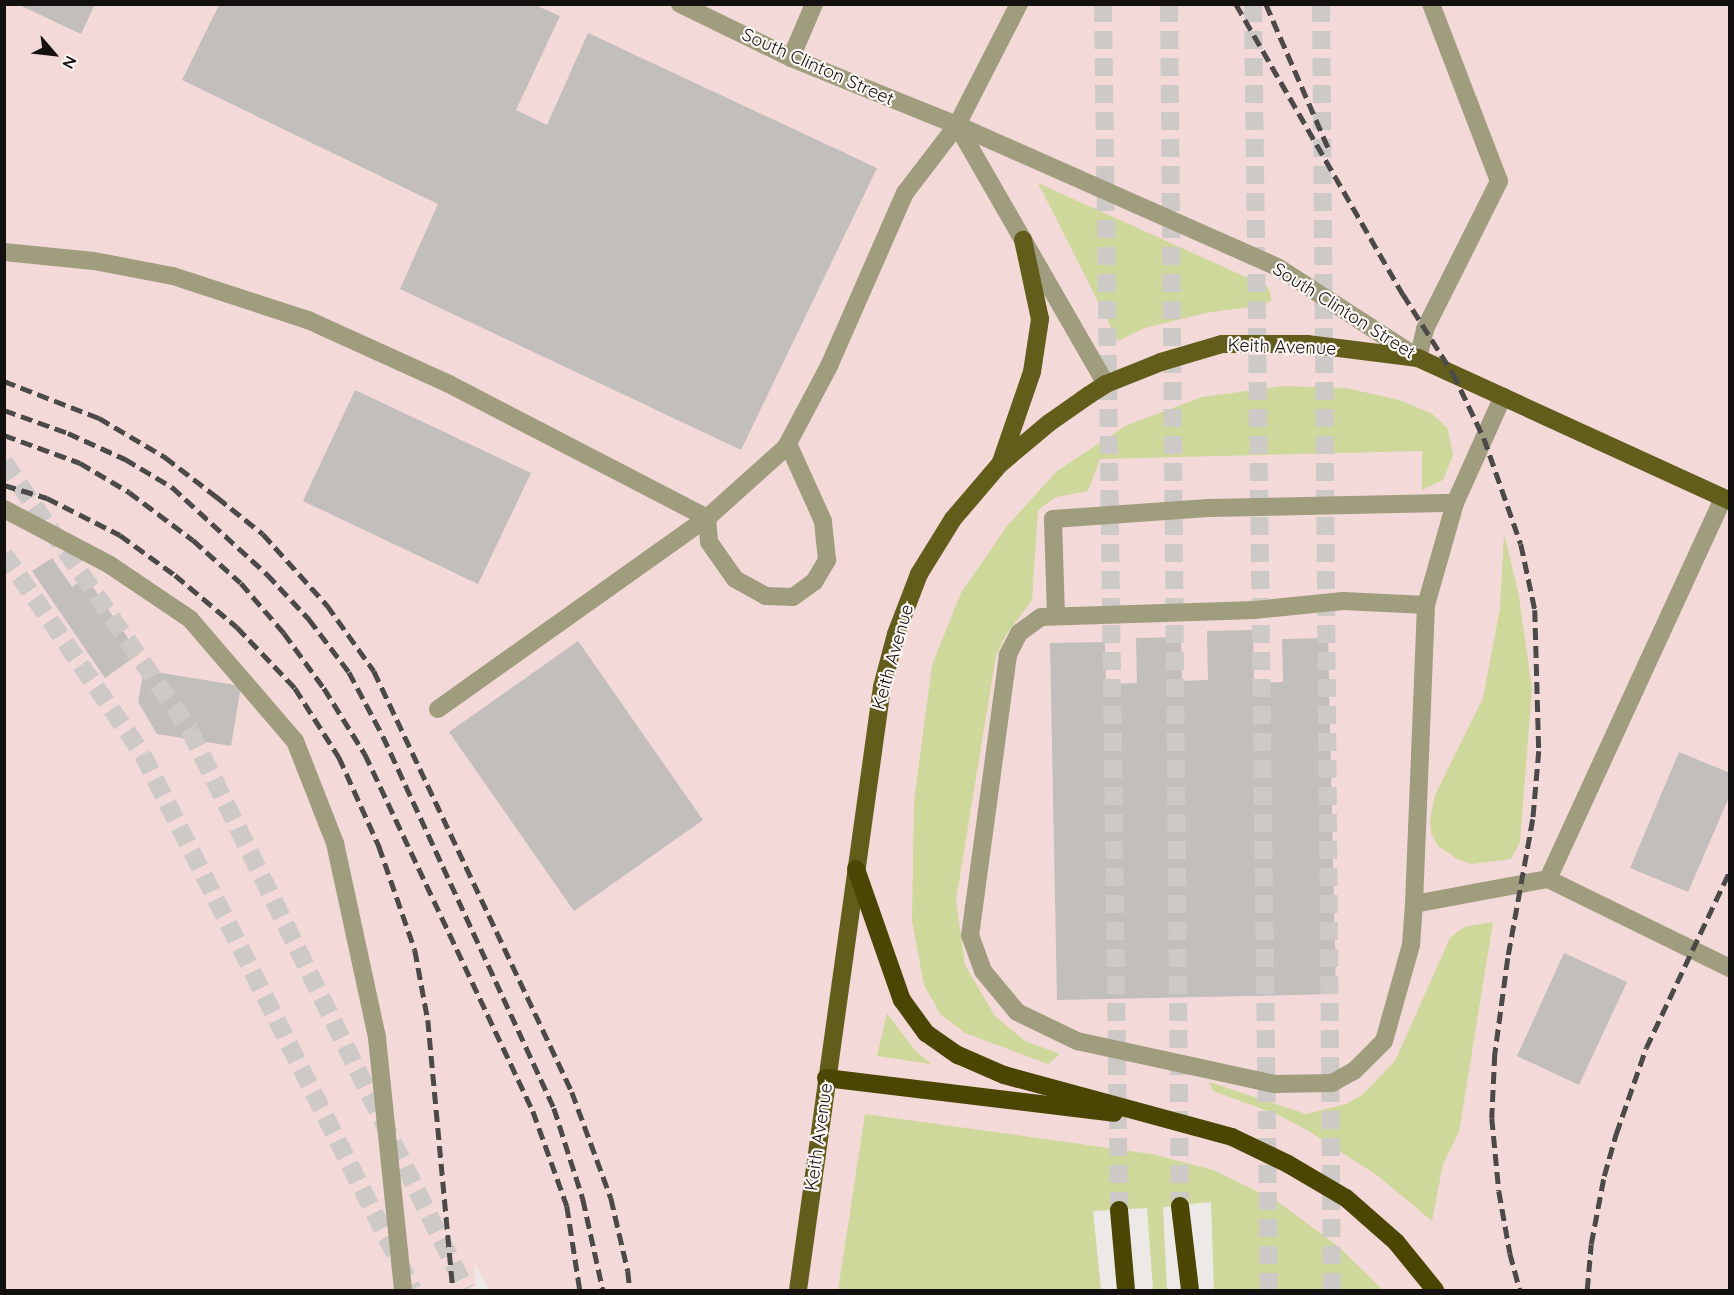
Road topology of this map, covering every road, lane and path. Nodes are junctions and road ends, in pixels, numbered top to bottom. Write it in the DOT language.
graph roads {
  1 [pos="680,4"];
  2 [pos="814,4"];
  3 [pos="1019,4"];
  4 [pos="1431,4"];
  5 [pos="791,58"];
  6 [pos="957,125"];
  7 [pos="1023,240"];
  8 [pos="4,252"];
  9 [pos="1419,357"];
  10 [pos="1106,384"];
  11 [pos="1503,396"];
  12 [pos="788,444"];
  13 [pos="1000,464"];
  14 [pos="1726,500"];
  15 [pos="1455,503"];
  16 [pos="4,509"];
  17 [pos="707,518"];
  18 [pos="1426,605"];
  19 [pos="1056,616"];
  20 [pos="438,709"];
  21 [pos="856,869"];
  22 [pos="1548,879"];
  23 [pos="1414,904"];
  24 [pos="1730,968"];
  25 [pos="826,1078"];
  26 [pos="1169,1119"];
  27 [pos="1180,1206"];
  28 [pos="1119,1210"];
  29 [pos="403,1290"];
  30 [pos="798,1290"];
  31 [pos="1126,1290"];
  32 [pos="1190,1290"];
  33 [pos="1435,1290"];
  1 -- 5 [label="street, South Clinton Street"];
  2 -- 5 [label="street"];
  3 -- 6 [label="street"];
  4 -- 9 [label="street"];
  5 -- 6 [label="street, South Clinton Street"];
  6 -- 7 [label="street"];
  6 -- 9 [label="street, South Clinton Street"];
  6 -- 12 [label="street"];
  7 -- 10 [label="street"];
  7 -- 13 [label="main road"];
  8 -- 17 [label="street"];
  9 -- 10 [label="main road, Keith Avenue"];
  9 -- 11 [label="main road, South Clinton Street"];
  10 -- 13 [label="main road, Keith Avenue"];
  11 -- 14 [label="main road, South Clinton Street"];
  11 -- 15 [label="street"];
  12 -- 17 [label="street"];
  12 -- 17 [label="street"];
  13 -- 21 [label="main road, Keith Avenue"];
  14 -- 22 [label="street"];
  15 -- 18 [label="street"];
  15 -- 19 [label="street"];
  16 -- 29 [label="street"];
  17 -- 20 [label="street"];
  18 -- 19 [label="street"];
  18 -- 23 [label="street"];
  19 -- 23 [label="street"];
  21 -- 25 [label="main road, Keith Avenue"];
  21 -- 26 [label="highway"];
  22 -- 23 [label="street"];
  22 -- 24 [label="street"];
  25 -- 26 [label="highway"];
  25 -- 30 [label="main road, Keith Avenue"];
  26 -- 33 [label="highway"];
  27 -- 32 [label="highway"];
  28 -- 31 [label="highway"];
}
